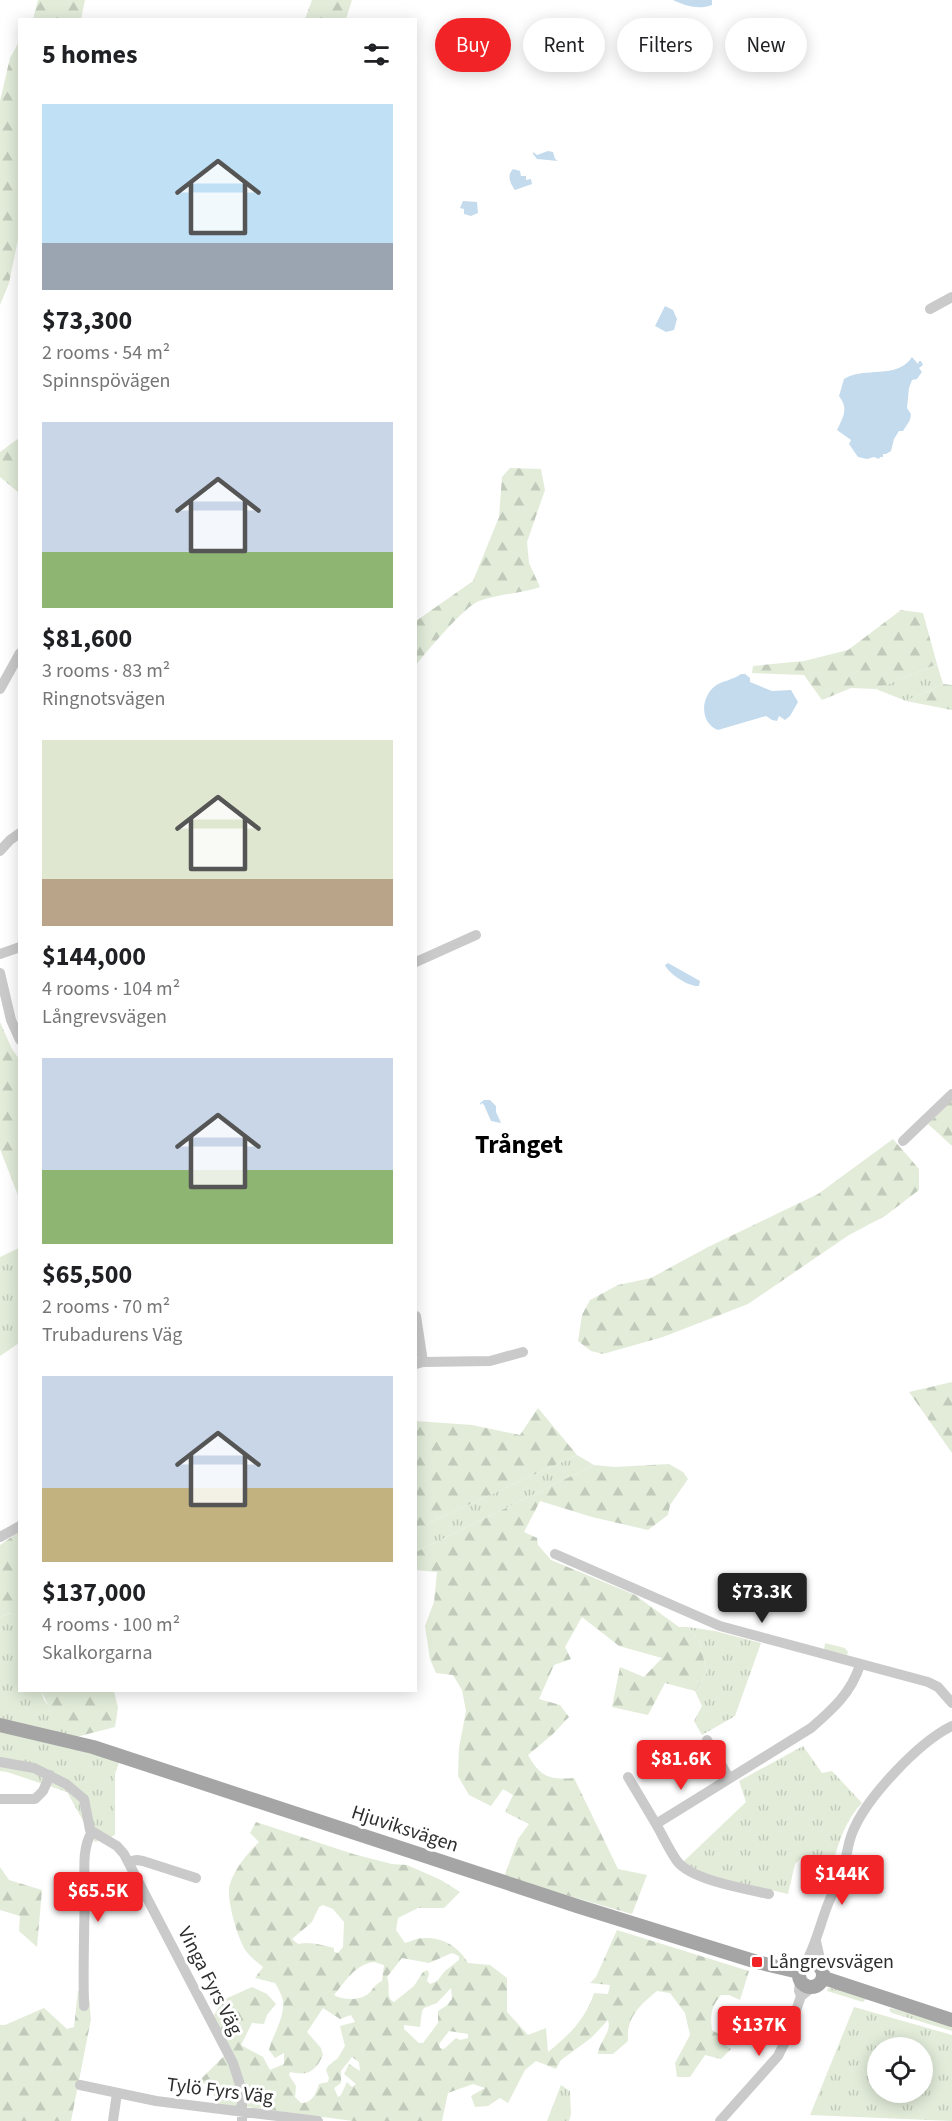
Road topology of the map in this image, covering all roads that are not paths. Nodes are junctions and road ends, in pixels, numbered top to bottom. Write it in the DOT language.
graph roads {
  1 [pos="952,297"];
  2 [pos="930,309"];
  3 [pos="18,657"];
  4 [pos="0,690"];
  5 [pos="18,834"];
  6 [pos="0,851"];
  7 [pos="476,934"];
  8 [pos="18,947"];
  9 [pos="0,954"];
  10 [pos="417,962"];
  11 [pos="1,978"];
  12 [pos="18,1035"];
  13 [pos="952,1094"];
  14 [pos="903,1141"];
  15 [pos="417,1332"];
  16 [pos="523,1352"];
  17 [pos="419,1363"];
  18 [pos="18,1527"];
  19 [pos="0,1538"];
  20 [pos="555,1554"];
  21 [pos="860,1665"];
  22 [pos="952,1703"];
  23 [pos="0,1725"];
  24 [pos="952,1726"];
  25 [pos="707,1740"];
  26 [pos="0,1762"];
  27 [pos="50,1775"];
  28 [pos="628,1777"];
  29 [pos="729,1778"];
  30 [pos="0,1799"];
  31 [pos="656,1824"];
  32 [pos="92,1832"];
  33 [pos="128,1862"];
  34 [pos="196,1878"];
  35 [pos="769,1894"];
  36 [pos="816,1941"];
  37 [pos="801,1972"];
  38 [pos="820,1977"];
  39 [pos="801,1996"];
  40 [pos="84,2006"];
  41 [pos="952,2020"];
  42 [pos="80,2085"];
  43 [pos="117,2093"];
  44 [pos="242,2117"];
  45 [pos="113,2121"];
  46 [pos="318,2121"];
  47 [pos="720,2121"];
  1 -- 2 [label="street"];
  3 -- 4 [label="street"];
  5 -- 6 [label="street"];
  7 -- 10 [label="street"];
  8 -- 9 [label="street"];
  11 -- 12 [label="street"];
  13 -- 14 [label="street"];
  15 -- 17 [label="street"];
  16 -- 17 [label="street"];
  18 -- 19 [label="street"];
  20 -- 21 [label="street"];
  21 -- 22 [label="street"];
  21 -- 29 [label="street"];
  23 -- 37 [label="main road, Hjuviksvägen"];
  24 -- 36 [label="street"];
  25 -- 29 [label="street"];
  26 -- 27 [label="street"];
  27 -- 30 [label="street"];
  27 -- 32 [label="street"];
  28 -- 31 [label="street"];
  29 -- 31 [label="street"];
  31 -- 35 [label="street"];
  32 -- 33 [label="street, Vinga Fyrs Väg"];
  32 -- 40 [label="street"];
  33 -- 34 [label="street"];
  33 -- 44 [label="street, Vinga Fyrs Väg"];
  36 -- 37 [label="street"];
  36 -- 38 [label="street"];
  37 -- 38 [label="main road, Hjuviksvägen"];
  37 -- 38 [label="main road, Hjuviksvägen"];
  37 -- 39 [label="street"];
  38 -- 39 [label="street"];
  38 -- 41 [label="main road, Hjuviksvägen"];
  39 -- 47 [label="street"];
  42 -- 43 [label="street, Tylö Fyrs Väg"];
  43 -- 44 [label="street, Tylö Fyrs Väg"];
  43 -- 45 [label="street"];
  44 -- 46 [label="street, Tylö Fyrs Väg"];
}
